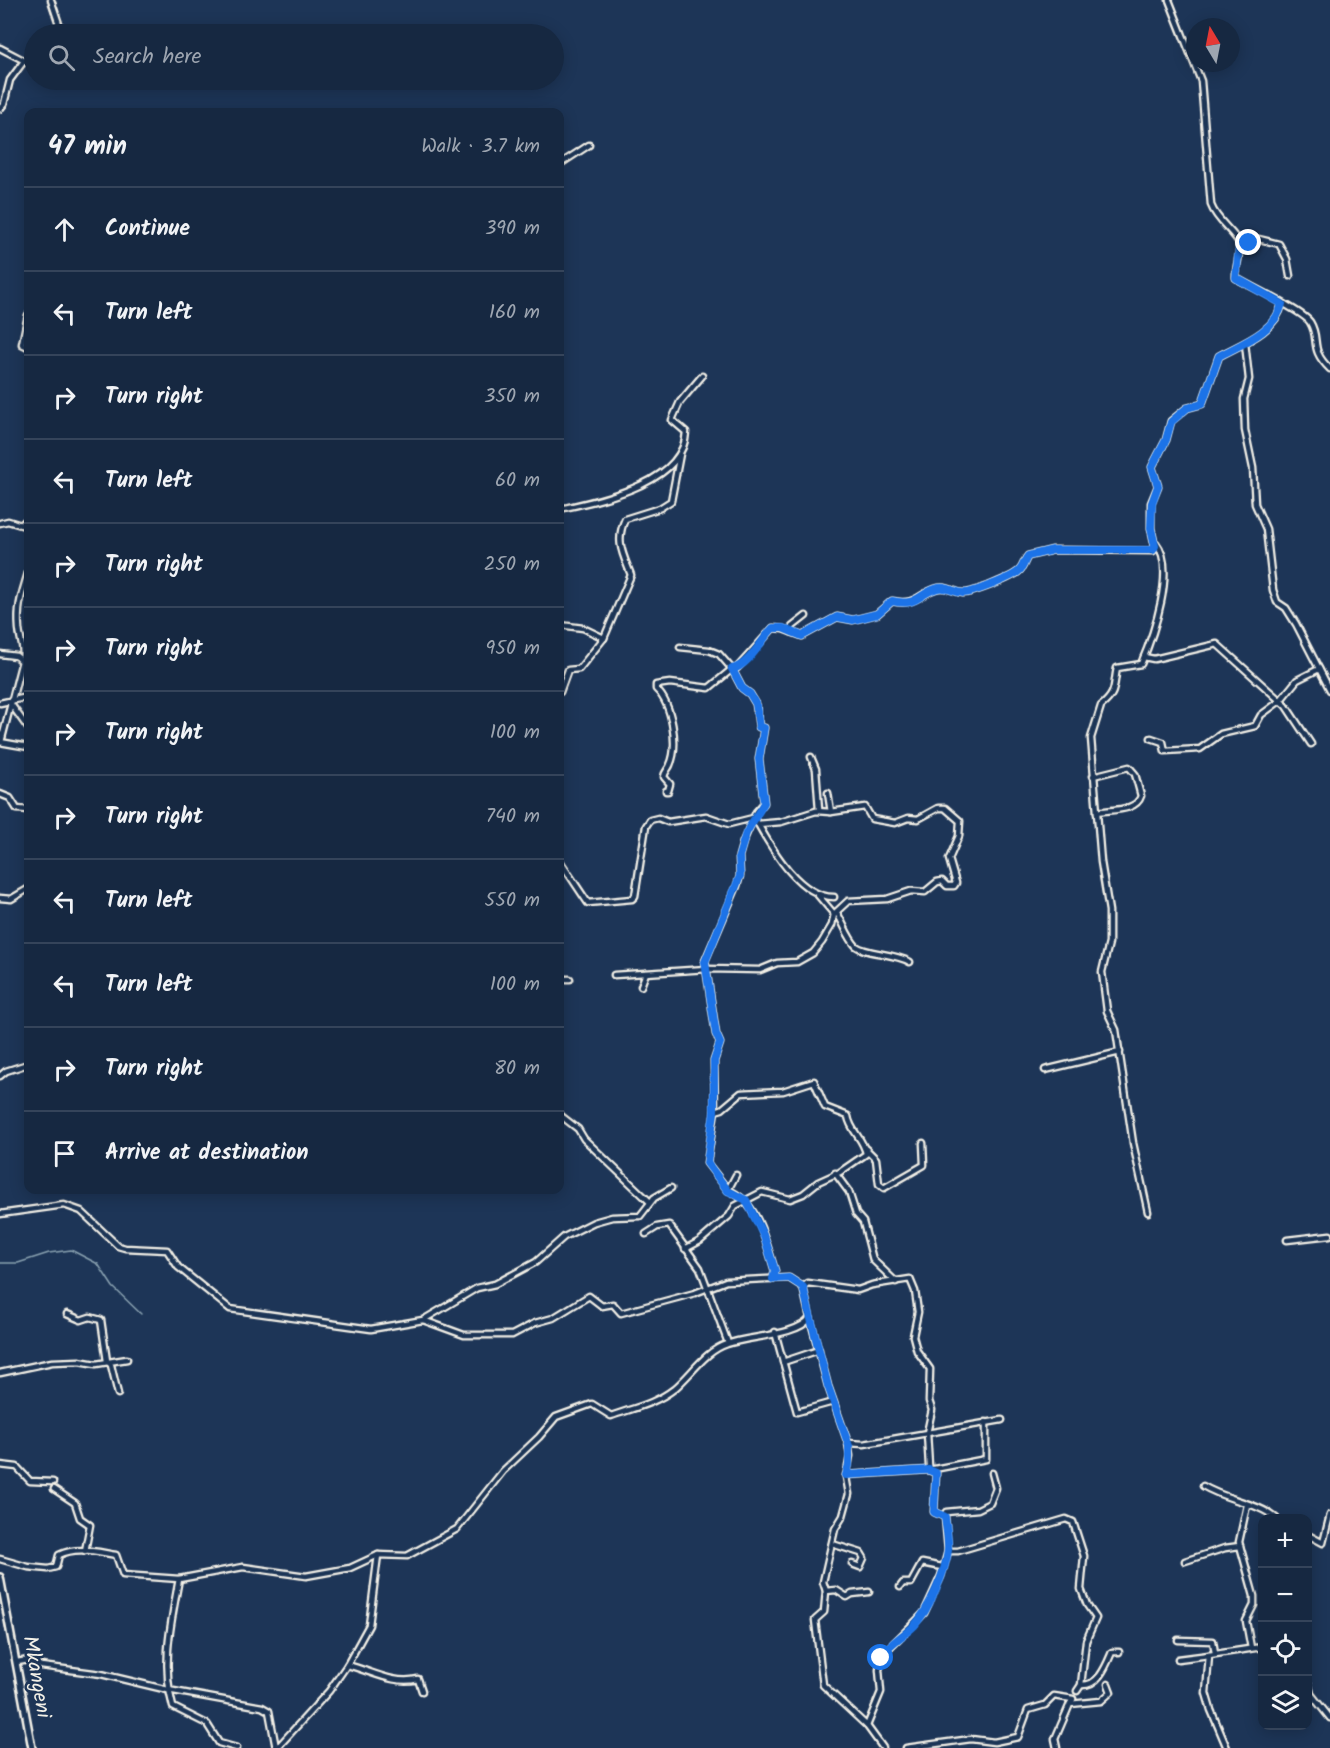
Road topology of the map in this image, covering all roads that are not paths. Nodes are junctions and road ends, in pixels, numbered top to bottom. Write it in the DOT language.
graph roads {
  1 [pos="51,0"];
  2 [pos="1169,0"];
  3 [pos="59,24"];
  4 [pos="0,48"];
  5 [pos="24,61"];
  6 [pos="0,109"];
  7 [pos="589,145"];
  8 [pos="564,161"];
  9 [pos="1239,246"];
  10 [pos="1290,276"];
  11 [pos="1282,304"];
  12 [pos="24,329"];
  13 [pos="1245,344"];
  14 [pos="24,345"];
  15 [pos="1330,369"];
  16 [pos="702,376"];
  17 [pos="680,454"];
  18 [pos="564,507"];
  19 [pos="24,522"];
  20 [pos="0,523"];
  21 [pos="1154,541"];
  22 [pos="24,583"];
  23 [pos="806,616"];
  24 [pos="564,626"];
  25 [pos="791,632"];
  26 [pos="604,638"];
  27 [pos="680,647"];
  28 [pos="24,650"];
  29 [pos="24,650"];
  30 [pos="0,654"];
  31 [pos="1144,657"];
  32 [pos="22,661"];
  33 [pos="732,669"];
  34 [pos="1319,669"];
  35 [pos="564,681"];
  36 [pos="1330,690"];
  37 [pos="24,698"];
  38 [pos="1280,701"];
  39 [pos="0,703"];
  40 [pos="10,703"];
  41 [pos="24,722"];
  42 [pos="1151,738"];
  43 [pos="0,742"];
  44 [pos="1311,744"];
  45 [pos="24,746"];
  46 [pos="810,757"];
  47 [pos="1093,776"];
  48 [pos="666,791"];
  49 [pos="0,794"];
  50 [pos="828,794"];
  51 [pos="24,810"];
  52 [pos="819,810"];
  53 [pos="831,812"];
  54 [pos="1097,812"];
  55 [pos="753,818"];
  56 [pos="758,824"];
  57 [pos="564,867"];
  58 [pos="24,891"];
  59 [pos="817,894"];
  60 [pos="834,897"];
  61 [pos="0,898"];
  62 [pos="835,914"];
  63 [pos="910,962"];
  64 [pos="707,969"];
  65 [pos="646,973"];
  66 [pos="614,975"];
  67 [pos="564,979"];
  68 [pos="570,979"];
  69 [pos="641,986"];
  70 [pos="1120,1052"];
  71 [pos="24,1065"];
  72 [pos="1045,1070"];
  73 [pos="0,1076"];
  74 [pos="714,1112"];
  75 [pos="564,1118"];
  76 [pos="923,1143"];
  77 [pos="866,1149"];
  78 [pos="835,1173"];
  79 [pos="736,1175"];
  80 [pos="671,1188"];
  81 [pos="728,1191"];
  82 [pos="746,1200"];
  83 [pos="650,1202"];
  84 [pos="1148,1212"];
  85 [pos="0,1214"];
  86 [pos="646,1234"];
  87 [pos="1330,1235"];
  88 [pos="1287,1240"];
  89 [pos="685,1249"];
  90 [pos="773,1279"];
  91 [pos="896,1282"];
  92 [pos="803,1287"];
  93 [pos="706,1288"];
  94 [pos="67,1314"];
  95 [pos="810,1318"];
  96 [pos="423,1320"];
  97 [pos="775,1332"];
  98 [pos="728,1343"];
  99 [pos="819,1350"];
  100 [pos="127,1359"];
  101 [pos="106,1361"];
  102 [pos="783,1362"];
  103 [pos="0,1373"];
  104 [pos="118,1394"];
  105 [pos="833,1402"];
  106 [pos="1002,1420"];
  107 [pos="986,1422"];
  108 [pos="927,1433"];
  109 [pos="848,1443"];
  110 [pos="0,1465"];
  111 [pos="929,1470"];
  112 [pos="992,1473"];
  113 [pos="846,1475"];
  114 [pos="53,1482"];
  115 [pos="1203,1486"];
  116 [pos="54,1490"];
  117 [pos="1247,1505"];
  118 [pos="1270,1514"];
  119 [pos="1330,1515"];
  120 [pos="944,1516"];
  121 [pos="1312,1537"];
  122 [pos="1323,1543"];
  123 [pos="831,1544"];
  124 [pos="1240,1546"];
  125 [pos="1330,1548"];
  126 [pos="85,1551"];
  127 [pos="948,1551"];
  128 [pos="378,1555"];
  129 [pos="0,1559"];
  130 [pos="1185,1561"];
  131 [pos="852,1564"];
  132 [pos="942,1567"];
  133 [pos="0,1577"];
  134 [pos="179,1579"];
  135 [pos="900,1587"];
  136 [pos="826,1591"];
  137 [pos="869,1592"];
  138 [pos="1178,1640"];
  139 [pos="1258,1647"];
  140 [pos="1251,1648"];
  141 [pos="1119,1652"];
  142 [pos="1215,1653"];
  143 [pos="1209,1655"];
  144 [pos="1178,1659"];
  145 [pos="16,1662"];
  146 [pos="348,1665"];
  147 [pos="1108,1684"];
  148 [pos="1082,1685"];
  149 [pos="168,1690"];
  150 [pos="1077,1690"];
  151 [pos="422,1691"];
  152 [pos="1312,1695"];
  153 [pos="1070,1704"];
  154 [pos="1330,1718"];
  155 [pos="867,1726"];
  156 [pos="32,1748"];
  157 [pos="237,1748"];
  158 [pos="277,1748"];
  159 [pos="883,1748"];
  160 [pos="906,1748"];
  161 [pos="1057,1748"];
  162 [pos="1227,1748"];
  1 -- 3 [label="street"];
  2 -- 9 [label="street"];
  4 -- 5 [label="street"];
  5 -- 6 [label="street"];
  7 -- 8 [label="street"];
  9 -- 10 [label="street"];
  9 -- 11 [label="street"];
  11 -- 13 [label="street"];
  11 -- 15 [label="street"];
  12 -- 14 [label="street"];
  13 -- 21 [label="street"];
  13 -- 34 [label="street"];
  16 -- 17 [label="street"];
  17 -- 18 [label="street"];
  17 -- 26 [label="street"];
  19 -- 20 [label="street"];
  21 -- 25 [label="street"];
  21 -- 31 [label="street"];
  22 -- 29 [label="street"];
  23 -- 25 [label="street"];
  24 -- 26 [label="street"];
  25 -- 33 [label="street"];
  26 -- 35 [label="street"];
  27 -- 33 [label="street"];
  28 -- 32 [label="street"];
  30 -- 32 [label="street"];
  31 -- 38 [label="street"];
  31 -- 47 [label="street"];
  32 -- 40 [label="street"];
  33 -- 48 [label="street"];
  33 -- 55 [label="street"];
  34 -- 36 [label="street"];
  34 -- 38 [label="street"];
  37 -- 40 [label="street"];
  38 -- 42 [label="street"];
  38 -- 44 [label="street"];
  39 -- 40 [label="street"];
  40 -- 41 [label="street"];
  40 -- 43 [label="street"];
  43 -- 45 [label="street"];
  46 -- 52 [label="street"];
  47 -- 54 [label="street"];
  47 -- 54 [label="street"];
  49 -- 51 [label="street"];
  50 -- 53 [label="street"];
  52 -- 53 [label="street"];
  52 -- 56 [label="street"];
  53 -- 62 [label="street"];
  54 -- 70 [label="street"];
  55 -- 56 [label="street"];
  55 -- 57 [label="street"];
  55 -- 64 [label="street"];
  56 -- 59 [label="street"];
  58 -- 61 [label="street"];
  59 -- 60 [label="street"];
  59 -- 62 [label="street"];
  62 -- 63 [label="street"];
  62 -- 64 [label="street"];
  64 -- 65 [label="street"];
  64 -- 74 [label="street"];
  65 -- 66 [label="street"];
  65 -- 69 [label="street"];
  67 -- 68 [label="street"];
  70 -- 72 [label="street"];
  70 -- 84 [label="street"];
  71 -- 73 [label="street"];
  74 -- 77 [label="street"];
  74 -- 81 [label="street"];
  75 -- 83 [label="street"];
  76 -- 77 [label="street"];
  77 -- 78 [label="street"];
  78 -- 82 [label="street"];
  78 -- 91 [label="street"];
  79 -- 81 [label="street"];
  80 -- 83 [label="street"];
  81 -- 82 [label="street"];
  82 -- 89 [label="street"];
  82 -- 90 [label="street"];
  83 -- 96 [label="street"];
  85 -- 96 [label="street"];
  86 -- 89 [label="street"];
  87 -- 88 [label="street"];
  89 -- 93 [label="street"];
  90 -- 92 [label="street"];
  90 -- 93 [label="street"];
  91 -- 92 [label="street"];
  91 -- 108 [label="street"];
  92 -- 95 [label="street"];
  93 -- 96 [label="street"];
  93 -- 98 [label="street"];
  94 -- 101 [label="street"];
  95 -- 97 [label="street"];
  95 -- 99 [label="street"];
  97 -- 98 [label="street"];
  97 -- 102 [label="street"];
  98 -- 128 [label="street"];
  99 -- 102 [label="street"];
  99 -- 105 [label="street"];
  100 -- 101 [label="street"];
  101 -- 103 [label="street"];
  101 -- 104 [label="street"];
  102 -- 105 [label="street"];
  105 -- 109 [label="street"];
  106 -- 107 [label="street"];
  107 -- 108 [label="street"];
  107 -- 111 [label="street"];
  108 -- 109 [label="street"];
  108 -- 111 [label="street"];
  109 -- 113 [label="street"];
  110 -- 114 [label="street"];
  111 -- 113 [label="street"];
  111 -- 120 [label="street"];
  112 -- 120 [label="street"];
  113 -- 123 [label="street"];
  115 -- 117 [label="street"];
  116 -- 126 [label="street"];
  117 -- 118 [label="street"];
  117 -- 124 [label="street"];
  119 -- 122 [label="street"];
  120 -- 127 [label="street"];
  121 -- 122 [label="street"];
  122 -- 125 [label="street"];
  123 -- 131 [label="street"];
  123 -- 136 [label="street"];
  124 -- 130 [label="street"];
  124 -- 140 [label="street"];
  126 -- 129 [label="street"];
  126 -- 134 [label="street"];
  127 -- 132 [label="street"];
  127 -- 148 [label="street"];
  128 -- 134 [label="street"];
  128 -- 146 [label="street"];
  132 -- 135 [label="street"];
  132 -- 155 [label="street"];
  133 -- 145 [label="street, Mkangeni"];
  134 -- 149 [label="street"];
  136 -- 137 [label="street"];
  136 -- 155 [label="street"];
  138 -- 142 [label="street"];
  139 -- 140 [label="street"];
  140 -- 142 [label="street"];
  141 -- 148 [label="street"];
  142 -- 143 [label="street"];
  143 -- 144 [label="street"];
  143 -- 162 [label="street"];
  145 -- 149 [label="street"];
  145 -- 156 [label="street, Mkangeni"];
  146 -- 151 [label="street"];
  146 -- 158 [label="street"];
  147 -- 153 [label="street"];
  148 -- 150 [label="street"];
  149 -- 157 [label="street"];
  149 -- 158 [label="street"];
  152 -- 154 [label="street"];
  153 -- 160 [label="street"];
  153 -- 161 [label="street"];
  155 -- 159 [label="street"];
}
